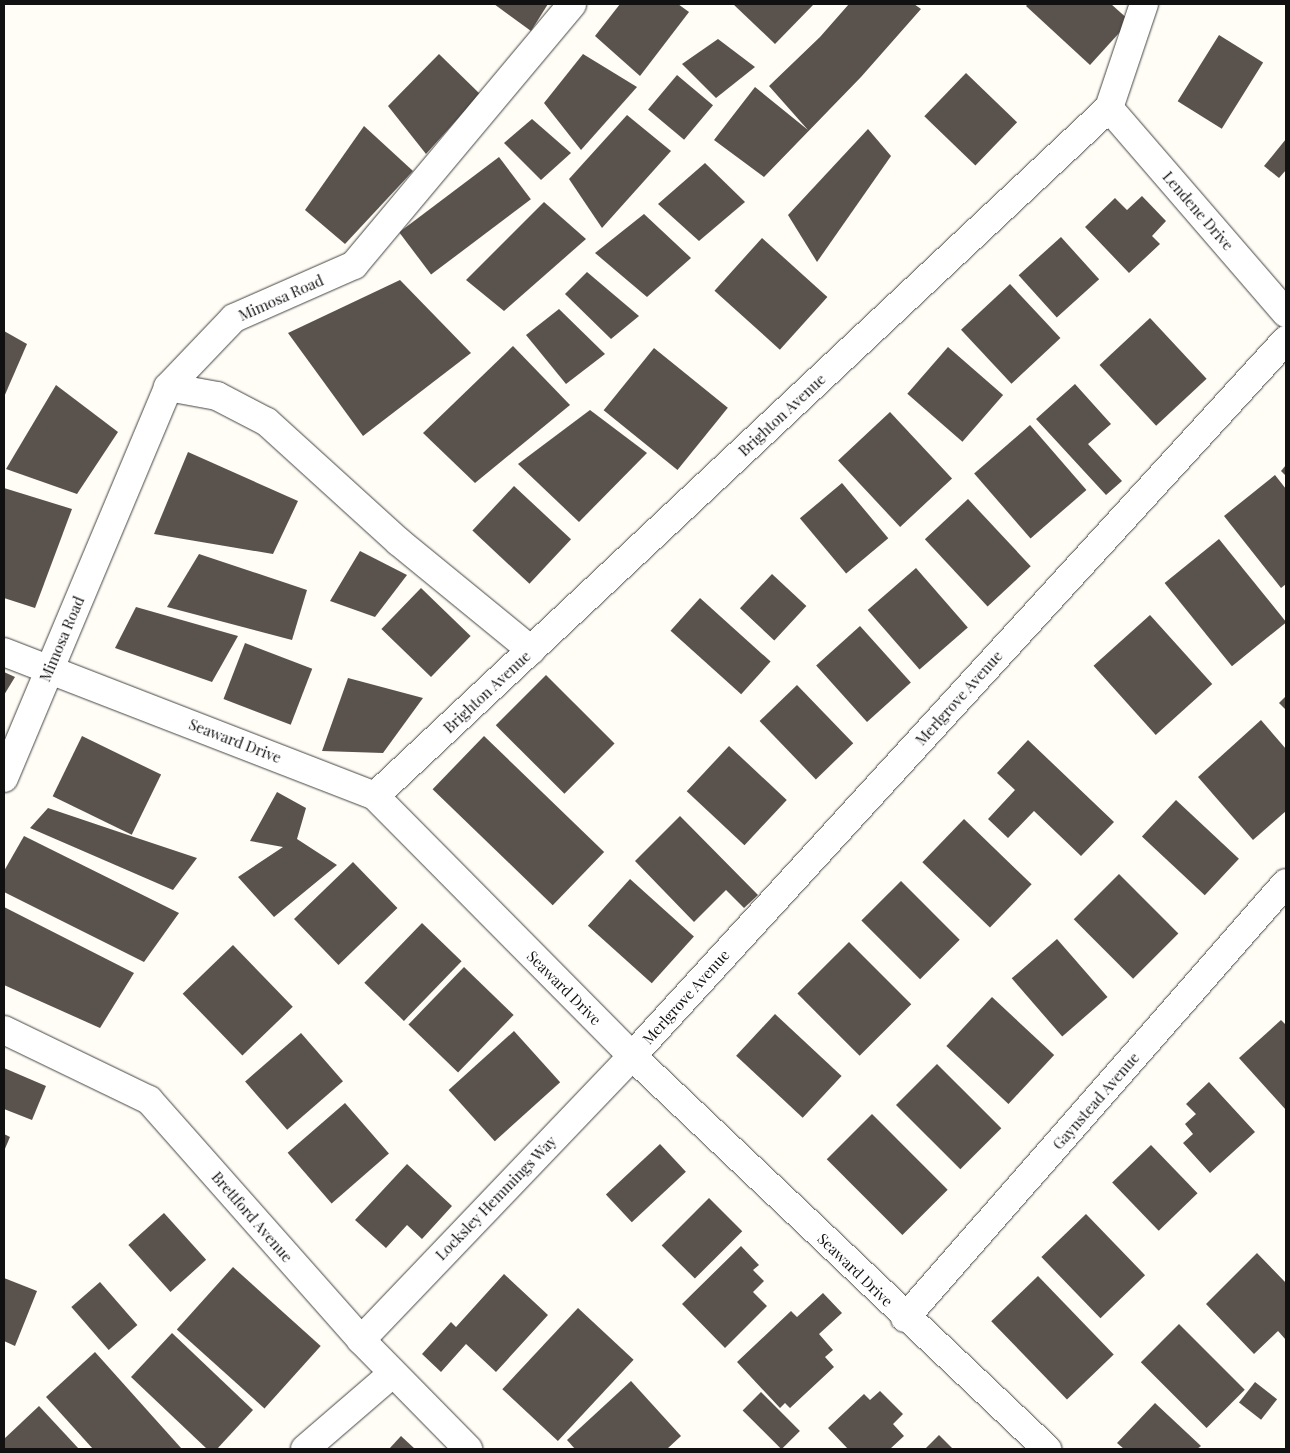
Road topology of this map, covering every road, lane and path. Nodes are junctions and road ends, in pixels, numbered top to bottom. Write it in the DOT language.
graph roads {
  1 [pos="572,4"];
  2 [pos="1144,4"];
  3 [pos="1109,108"];
  4 [pos="1286,313"];
  5 [pos="1286,340"];
  6 [pos="168,387"];
  7 [pos="531,650"];
  8 [pos="4,652"];
  9 [pos="49,668"];
  10 [pos="4,778"];
  11 [pos="375,796"];
  12 [pos="1286,883"];
  13 [pos="4,1030"];
  14 [pos="632,1056"];
  15 [pos="905,1318"];
  16 [pos="361,1340"];
  17 [pos="393,1373"];
  18 [pos="305,1449"];
  19 [pos="468,1449"];
  20 [pos="1047,1449"];
  1 -- 6 [label="street, Mimosa Road"];
  2 -- 3 [label="street, Brighton Avenue"];
  3 -- 4 [label="street, Lendene Drive"];
  3 -- 7 [label="street, Brighton Avenue"];
  5 -- 14 [label="street, Merlgrove Avenue"];
  6 -- 7 [label="street"];
  6 -- 9 [label="street, Mimosa Road"];
  7 -- 11 [label="street, Brighton Avenue"];
  8 -- 9 [label="street, Seaward Drive"];
  9 -- 10 [label="street, Mimosa Road"];
  9 -- 11 [label="street, Seaward Drive"];
  11 -- 14 [label="street, Seaward Drive"];
  12 -- 15 [label="street, Gaynstead Avenue"];
  13 -- 16 [label="street, Brettford Avenue"];
  14 -- 15 [label="street, Seaward Drive"];
  14 -- 16 [label="street, Locksley Hemmings Way"];
  15 -- 20 [label="street, Seaward Drive"];
  16 -- 17 [label="street, Brettford Avenue"];
  17 -- 18 [label="street"];
  17 -- 19 [label="street, Brettford Avenue"];
}
